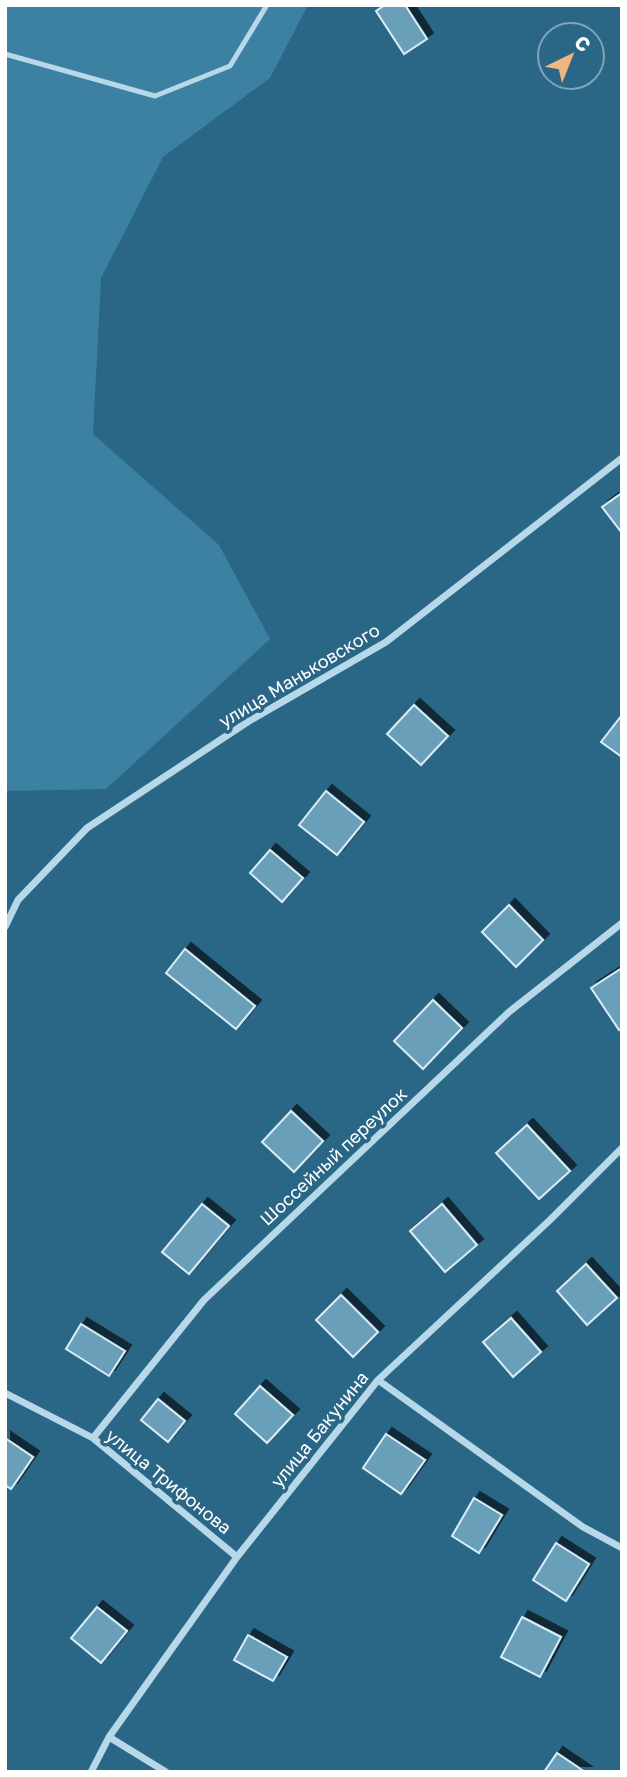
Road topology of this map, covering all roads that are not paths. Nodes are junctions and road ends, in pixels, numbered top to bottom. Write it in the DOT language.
graph roads {
  1 [pos="267,5"];
  2 [pos="5,54"];
  3 [pos="622,457"];
  4 [pos="622,923"];
  5 [pos="5,928"];
  6 [pos="622,1148"];
  7 [pos="378,1380"];
  8 [pos="5,1393"];
  9 [pos="93,1438"];
  10 [pos="622,1549"];
  11 [pos="237,1557"];
  12 [pos="109,1737"];
  13 [pos="91,1772"];
  14 [pos="166,1772"];
  1 -- 2 [label="lane"];
  3 -- 5 [label="street, улица Маньковского"];
  4 -- 9 [label="street, Шоссейный переулок"];
  6 -- 7 [label="street, улица Бакунина"];
  7 -- 10 [label="street"];
  7 -- 11 [label="street, улица Бакунина"];
  8 -- 9 [label="street, улица Трифонова"];
  9 -- 11 [label="street, улица Трифонова"];
  11 -- 12 [label="street, улица Бакунина"];
  12 -- 13 [label="street, улица Бакунина"];
  12 -- 14 [label="street"];
}
